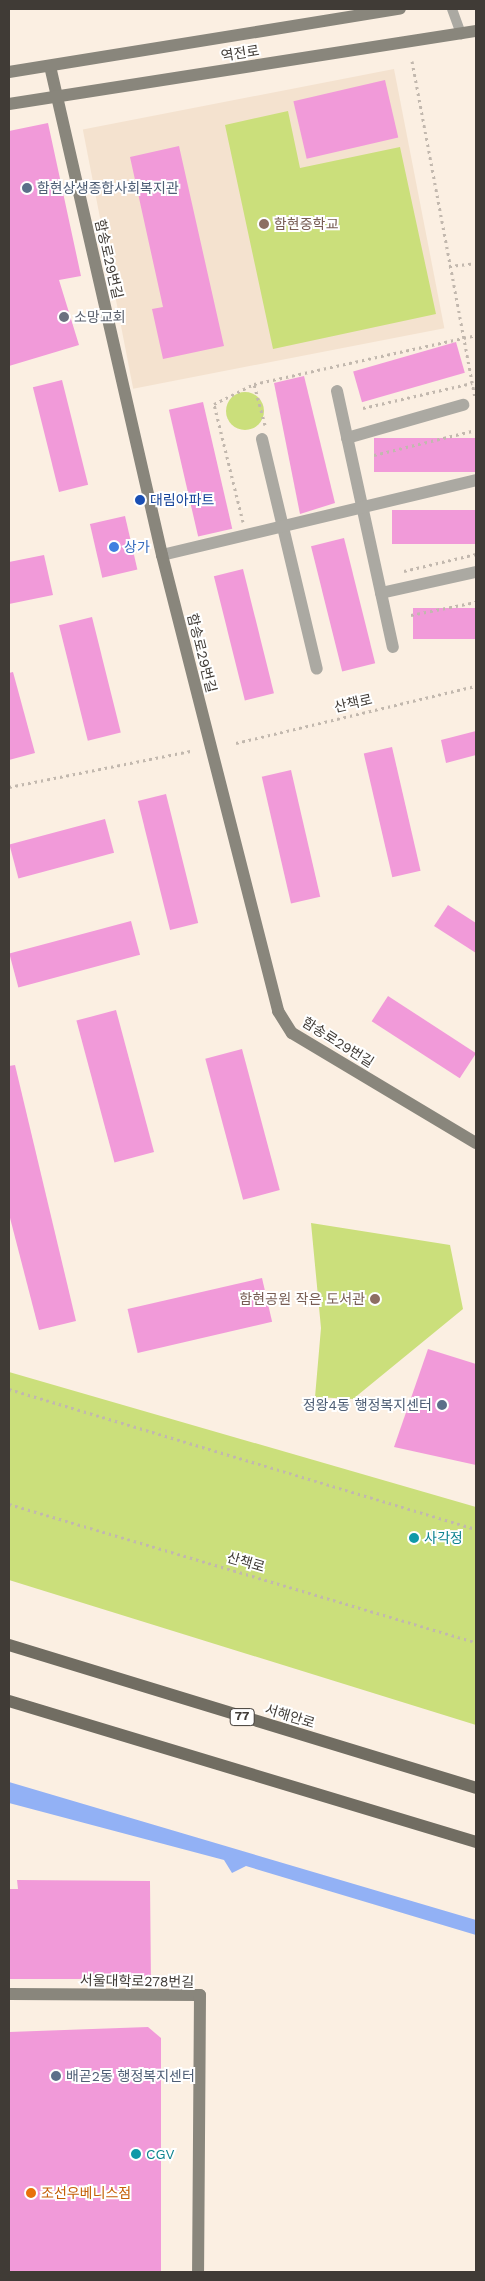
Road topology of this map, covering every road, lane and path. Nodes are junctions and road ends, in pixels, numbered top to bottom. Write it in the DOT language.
graph roads {
  1 [pos="400,9"];
  2 [pos="452,9"];
  3 [pos="476,31"];
  4 [pos="461,34"];
  5 [pos="412,61"];
  6 [pos="50,66"];
  7 [pos="9,72"];
  8 [pos="56,97"];
  9 [pos="9,104"];
  10 [pos="476,263"];
  11 [pos="449,266"];
  12 [pos="476,335"];
  13 [pos="461,338"];
  14 [pos="254,384"];
  15 [pos="472,384"];
  16 [pos="337,390"];
  17 [pos="476,403"];
  18 [pos="462,405"];
  19 [pos="363,408"];
  20 [pos="476,430"];
  21 [pos="264,435"];
  22 [pos="348,438"];
  23 [pos="374,455"];
  24 [pos="476,480"];
  25 [pos="363,509"];
  26 [pos="281,528"];
  27 [pos="245,531"];
  28 [pos="476,554"];
  29 [pos="162,555"];
  30 [pos="404,571"];
  31 [pos="476,572"];
  32 [pos="381,593"];
  33 [pos="476,602"];
  34 [pos="412,615"];
  35 [pos="393,647"];
  36 [pos="316,669"];
  37 [pos="476,686"];
  38 [pos="236,743"];
  39 [pos="190,751"];
  40 [pos="9,787"];
  41 [pos="476,1143"];
  42 [pos="9,1389"];
  43 [pos="9,1504"];
  44 [pos="476,1529"];
  45 [pos="476,1642"];
  46 [pos="9,1645"];
  47 [pos="9,1701"];
  48 [pos="476,1788"];
  49 [pos="476,1842"];
  50 [pos="9,1994"];
  51 [pos="198,2272"];
  1 -- 6 [label="street, 역전로"];
  2 -- 4 [label="lane"];
  3 -- 4 [label="street, 역전로"];
  4 -- 8 [label="street, 역전로"];
  5 -- 11 [label="path"];
  6 -- 7 [label="street, 역전로"];
  6 -- 8 [label="street, 함송로29번길"];
  8 -- 9 [label="street, 역전로"];
  8 -- 29 [label="street, 함송로29번길"];
  10 -- 11 [label="path"];
  11 -- 13 [label="path"];
  12 -- 13 [label="path"];
  13 -- 14 [label="path"];
  13 -- 15 [label="path"];
  14 -- 21 [label="path"];
  14 -- 27 [label="path"];
  15 -- 17 [label="path"];
  15 -- 19 [label="path"];
  16 -- 22 [label="street"];
  18 -- 22 [label="street"];
  20 -- 23 [label="path"];
  21 -- 26 [label="street"];
  22 -- 25 [label="street"];
  24 -- 25 [label="street"];
  25 -- 26 [label="street"];
  25 -- 32 [label="street"];
  26 -- 29 [label="street"];
  26 -- 36 [label="street"];
  28 -- 30 [label="path"];
  29 -- 41 [label="street, 함송로29번길"];
  31 -- 32 [label="street"];
  32 -- 35 [label="street"];
  33 -- 34 [label="path"];
  37 -- 38 [label="path, 산책로"];
  39 -- 40 [label="path"];
  42 -- 44 [label="path"];
  43 -- 45 [label="path, 산책로"];
  46 -- 48 [label="main road, 서해안로 / 77"];
  47 -- 49 [label="main road"];
  50 -- 51 [label="street, 서울대학로278번길"];
}
